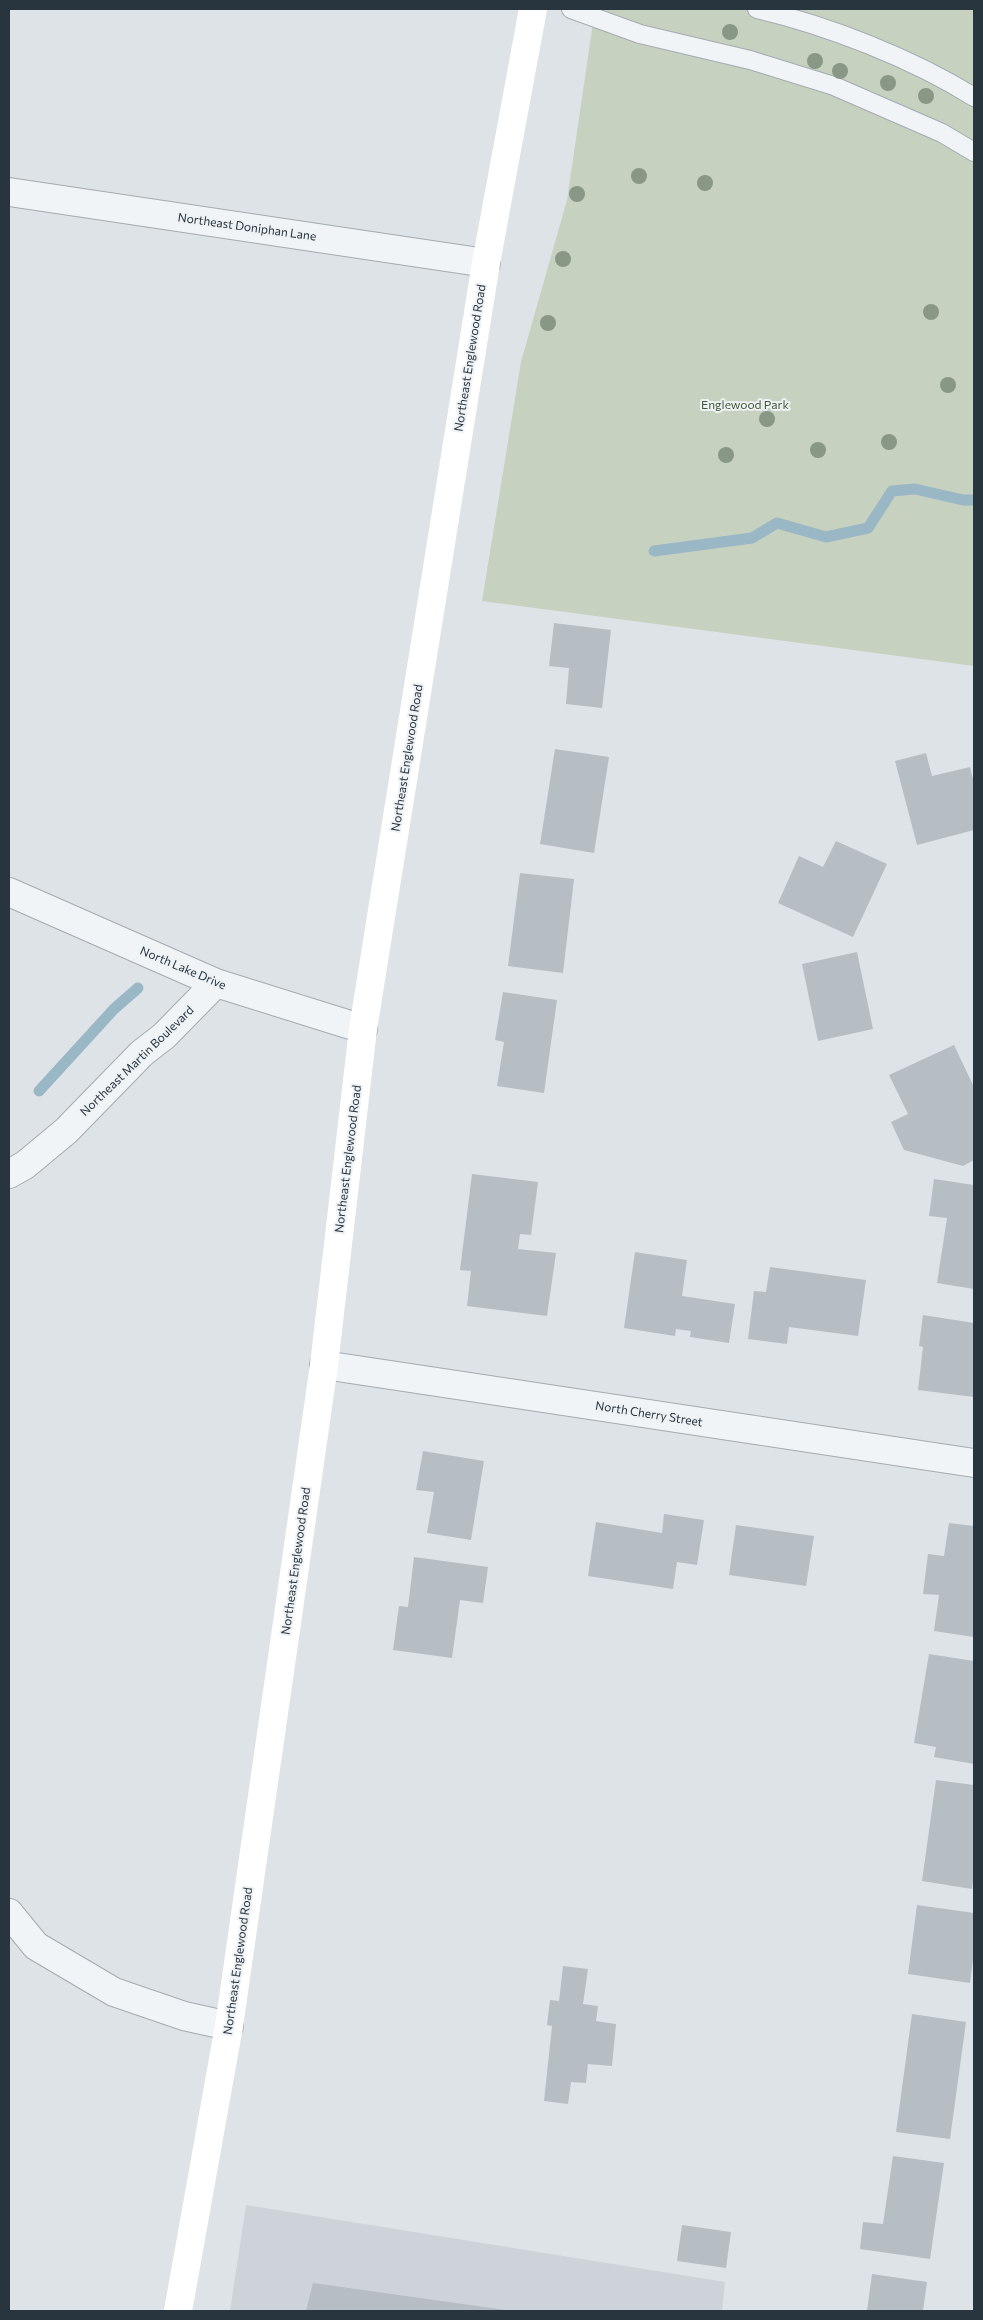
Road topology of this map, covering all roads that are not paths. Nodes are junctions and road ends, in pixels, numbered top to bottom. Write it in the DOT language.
graph roads {
  1 [pos="533,9"];
  2 [pos="571,9"];
  3 [pos="757,9"];
  4 [pos="974,97"];
  5 [pos="974,152"];
  6 [pos="9,192"];
  7 [pos="486,263"];
  8 [pos="9,892"];
  9 [pos="216,983"];
  10 [pos="363,1030"];
  11 [pos="9,1174"];
  12 [pos="324,1365"];
  13 [pos="974,1463"];
  14 [pos="9,1913"];
  15 [pos="229,2026"];
  16 [pos="178,2311"];
  1 -- 7 [label="main road, Northeast Englewood Road"];
  2 -- 5 [label="lane"];
  3 -- 4 [label="lane"];
  6 -- 7 [label="street, Northeast Doniphan Lane"];
  7 -- 10 [label="main road, Northeast Englewood Road"];
  8 -- 9 [label="street, North Lake Drive"];
  9 -- 10 [label="street, North Lake Drive"];
  9 -- 11 [label="street, Northeast Martin Boulevard"];
  10 -- 12 [label="main road, Northeast Englewood Road"];
  12 -- 13 [label="street, North Cherry Street"];
  12 -- 15 [label="main road, Northeast Englewood Road"];
  14 -- 15 [label="street"];
  15 -- 16 [label="main road, Northeast Englewood Road"];
}
